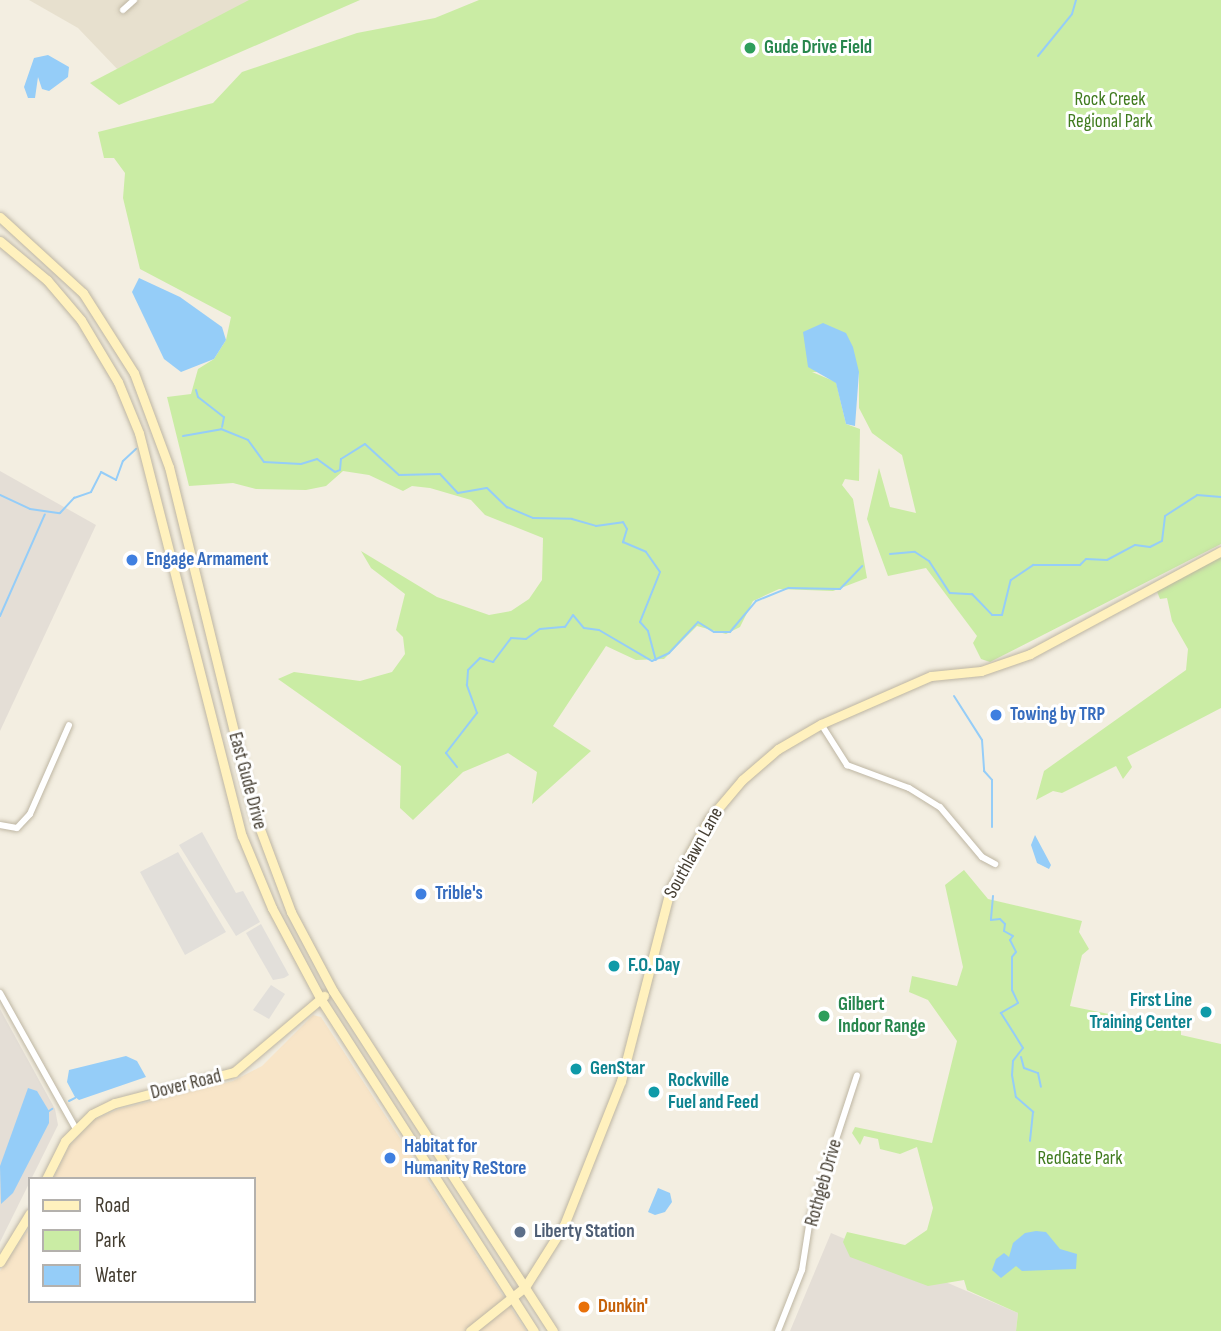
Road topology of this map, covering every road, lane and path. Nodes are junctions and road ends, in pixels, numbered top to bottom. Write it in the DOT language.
graph roads {
  1 [pos="134,0"];
  2 [pos="123,10"];
  3 [pos="0,217"];
  4 [pos="0,241"];
  5 [pos="83,293"];
  6 [pos="69,304"];
  7 [pos="1221,551"];
  8 [pos="821,724"];
  9 [pos="69,725"];
  10 [pos="0,825"];
  11 [pos="995,864"];
  12 [pos="333,991"];
  13 [pos="0,993"];
  14 [pos="320,998"];
  15 [pos="857,1075"];
  16 [pos="75,1127"];
  17 [pos="47,1177"];
  18 [pos="28,1216"];
  19 [pos="0,1262"];
  20 [pos="525,1287"];
  21 [pos="514,1300"];
  22 [pos="470,1331"];
  23 [pos="534,1331"];
  24 [pos="553,1331"];
  25 [pos="778,1331"];
  1 -- 2 [label="street"];
  3 -- 5 [label="main road, East Gude Drive"];
  4 -- 6 [label="main road, East Gude Drive"];
  5 -- 6 [label="main road"];
  5 -- 12 [label="main road, East Gude Drive"];
  6 -- 14 [label="main road, East Gude Drive"];
  7 -- 8 [label="main road, Southlawn Lane"];
  8 -- 11 [label="street"];
  8 -- 20 [label="main road, Southlawn Lane"];
  9 -- 10 [label="street"];
  12 -- 14 [label="main road, Dover Road"];
  12 -- 20 [label="main road, East Gude Drive"];
  13 -- 16 [label="street"];
  14 -- 16 [label="main road, Dover Road"];
  14 -- 21 [label="main road, East Gude Drive"];
  15 -- 25 [label="street, Rothgeb Drive"];
  16 -- 17 [label="main road, Dover Road"];
  18 -- 19 [label="main road"];
  20 -- 21 [label="main road, Southlawn Lane"];
  20 -- 24 [label="main road, East Gude Drive"];
  21 -- 22 [label="main road, Southlawn Lane"];
  21 -- 23 [label="main road, East Gude Drive"];
}
